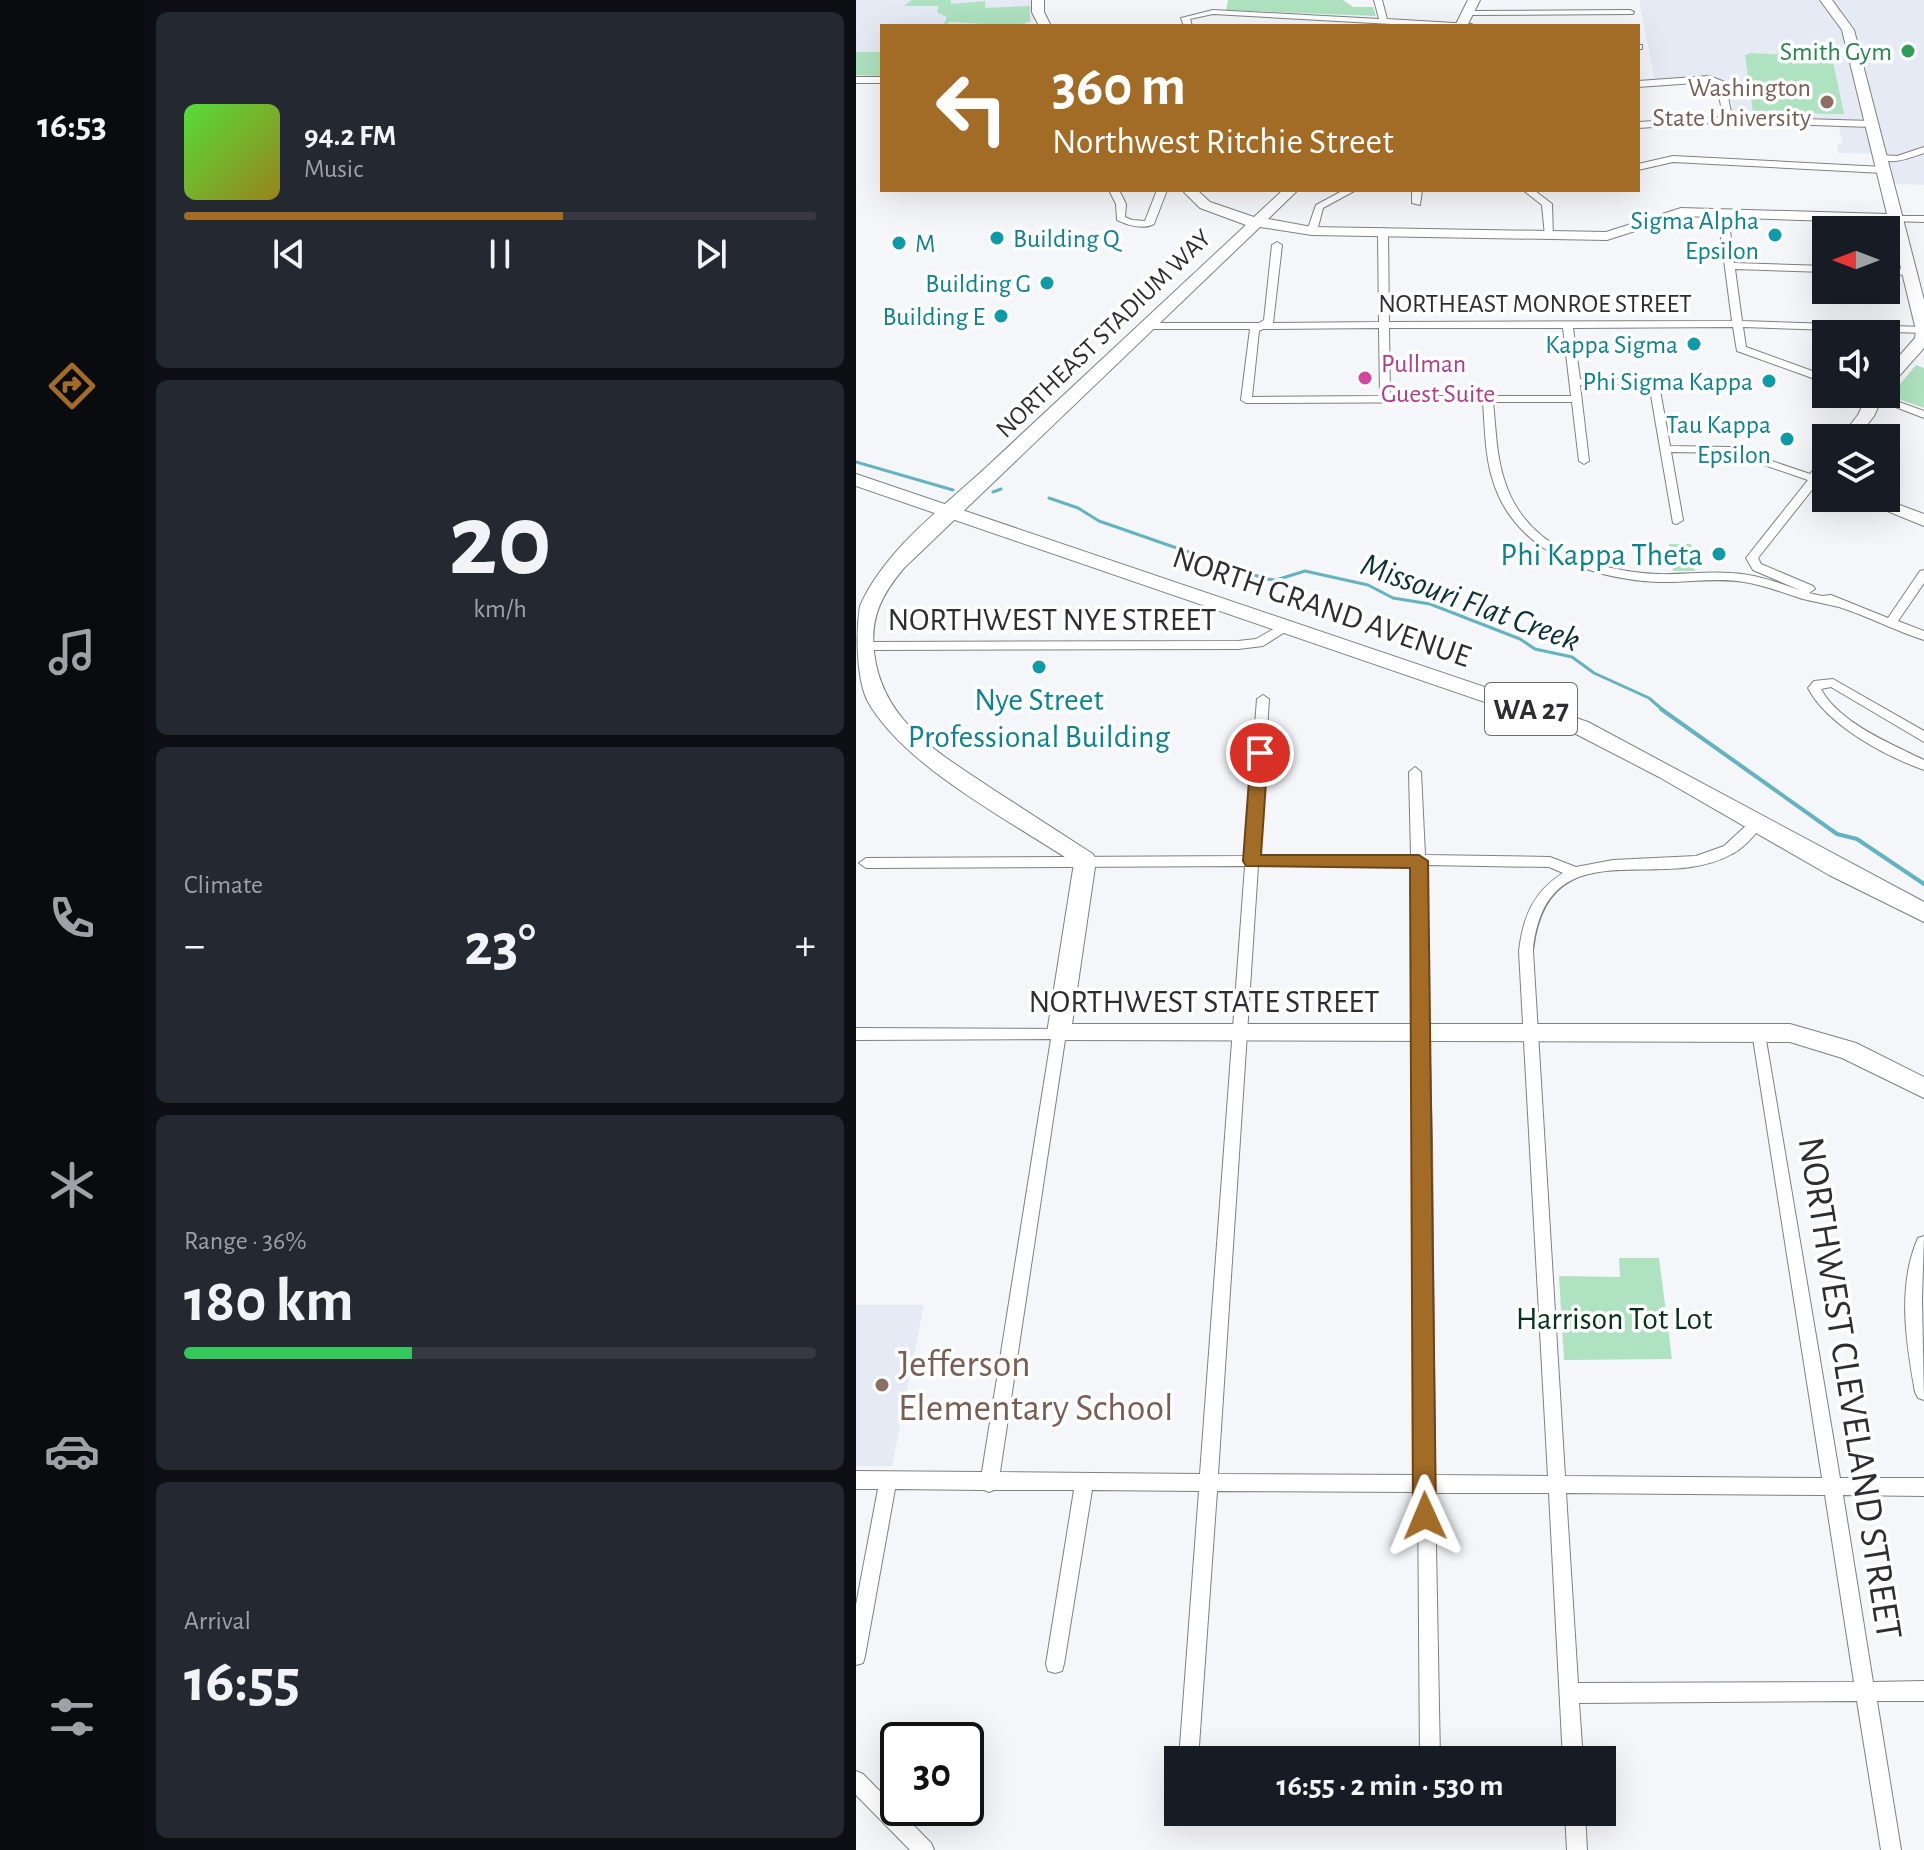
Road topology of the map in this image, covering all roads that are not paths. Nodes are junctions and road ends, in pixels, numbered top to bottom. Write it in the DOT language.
graph roads {
  1 [pos="1038,0"];
  2 [pos="1378,0"];
  3 [pos="1826,0"];
  4 [pos="1630,12"];
  5 [pos="1467,18"];
  6 [pos="1384,21"];
  7 [pos="1186,22"];
  8 [pos="1299,22"];
  9 [pos="1043,24"];
  10 [pos="856,80"];
  11 [pos="880,80"];
  12 [pos="1640,84"];
  13 [pos="1728,119"];
  14 [pos="1871,124"];
  15 [pos="1640,125"];
  16 [pos="1924,150"];
  17 [pos="1881,164"];
  18 [pos="1640,167"];
  19 [pos="1115,192"];
  20 [pos="1161,192"];
  21 [pos="1191,192"];
  22 [pos="1289,192"];
  23 [pos="1347,192"];
  24 [pos="1417,192"];
  25 [pos="1534,192"];
  26 [pos="1417,203"];
  27 [pos="1723,214"];
  28 [pos="1894,216"];
  29 [pos="1812,217"];
  30 [pos="1900,219"];
  31 [pos="1924,219"];
  32 [pos="1254,223"];
  33 [pos="1312,231"];
  34 [pos="1383,231"];
  35 [pos="1550,236"];
  36 [pos="1900,237"];
  37 [pos="1277,245"];
  38 [pos="1730,266"];
  39 [pos="1812,269"];
  40 [pos="1900,272"];
  41 [pos="1910,272"];
  42 [pos="1738,324"];
  43 [pos="1384,325"];
  44 [pos="1568,325"];
  45 [pos="1146,326"];
  46 [pos="1260,326"];
  47 [pos="1924,330"];
  48 [pos="1900,365"];
  49 [pos="1812,375"];
  50 [pos="1575,382"];
  51 [pos="1385,399"];
  52 [pos="1578,399"];
  53 [pos="1488,400"];
  54 [pos="1900,406"];
  55 [pos="1924,415"];
  56 [pos="1665,449"];
  57 [pos="1584,461"];
  58 [pos="1812,473"];
  59 [pos="856,480"];
  60 [pos="1812,488"];
  61 [pos="1900,511"];
  62 [pos="950,512"];
  63 [pos="1677,520"];
  64 [pos="1924,520"];
  65 [pos="1924,574"];
  66 [pos="1834,602"];
  67 [pos="862,614"];
  68 [pos="1891,623"];
  69 [pos="1284,627"];
  70 [pos="1924,636"];
  71 [pos="864,646"];
  72 [pos="1263,699"];
  73 [pos="1924,737"];
  74 [pos="1924,765"];
  75 [pos="1415,772"];
  76 [pos="1756,824"];
  77 [pos="1085,860"];
  78 [pos="1252,861"];
  79 [pos="1419,861"];
  80 [pos="866,863"];
  81 [pos="1575,872"];
  82 [pos="1924,913"];
  83 [pos="1759,1032"];
  84 [pos="1059,1033"];
  85 [pos="1422,1033"];
  86 [pos="1531,1033"];
  87 [pos="856,1034"];
  88 [pos="1241,1034"];
  89 [pos="1924,1088"];
  90 [pos="1924,1243"];
  91 [pos="1924,1392"];
  92 [pos="856,1480"];
  93 [pos="888,1481"];
  94 [pos="1084,1482"];
  95 [pos="989,1483"];
  96 [pos="1208,1483"];
  97 [pos="1424,1486"];
  98 [pos="1555,1487"];
  99 [pos="1924,1487"];
  100 [pos="1834,1488"];
  101 [pos="856,1656"];
  102 [pos="1055,1664"];
  103 [pos="1863,1691"];
  104 [pos="1924,1691"];
  105 [pos="1569,1693"];
  106 [pos="1190,1746"];
  107 [pos="1430,1746"];
  108 [pos="1572,1746"];
  109 [pos="856,1781"];
  110 [pos="1576,1826"];
  111 [pos="924,1850"];
  112 [pos="1577,1850"];
  113 [pos="1891,1850"];
  1 -- 9 [label="street"];
  2 -- 6 [label="street"];
  3 -- 14 [label="street"];
  4 -- 5 [label="street"];
  5 -- 6 [label="street"];
  6 -- 8 [label="street"];
  7 -- 8 [label="street"];
  10 -- 11 [label="street"];
  12 -- 13 [label="street"];
  13 -- 14 [label="street"];
  13 -- 15 [label="street"];
  14 -- 17 [label="street"];
  16 -- 17 [label="street"];
  17 -- 18 [label="street"];
  17 -- 28 [label="street"];
  19 -- 20 [label="street"];
  21 -- 32 [label="street"];
  22 -- 32 [label="street, NORTHEAST STADIUM WAY"];
  23 -- 33 [label="street"];
  24 -- 26 [label="street"];
  25 -- 35 [label="street"];
  27 -- 29 [label="street"];
  27 -- 35 [label="street"];
  27 -- 38 [label="street"];
  30 -- 31 [label="street"];
  32 -- 33 [label="street"];
  32 -- 45 [label="street, NORTHEAST STADIUM WAY"];
  33 -- 34 [label="street"];
  34 -- 35 [label="street"];
  34 -- 43 [label="street"];
  36 -- 41 [label="street"];
  37 -- 46 [label="street"];
  38 -- 39 [label="street"];
  38 -- 42 [label="street"];
  40 -- 41 [label="street"];
  41 -- 47 [label="street"];
  42 -- 44 [label="street, NORTHEAST MONROE STREET"];
  42 -- 47 [label="street, NORTHEAST MONROE STREET"];
  42 -- 49 [label="street"];
  43 -- 44 [label="street, NORTHEAST MONROE STREET"];
  43 -- 46 [label="street, NORTHEAST MONROE STREET"];
  43 -- 51 [label="street"];
  44 -- 50 [label="street"];
  45 -- 46 [label="street, NORTHEAST MONROE STREET"];
  45 -- 62 [label="street, NORTHEAST STADIUM WAY"];
  46 -- 51 [label="street"];
  47 -- 48 [label="street"];
  50 -- 52 [label="street"];
  50 -- 56 [label="street"];
  51 -- 53 [label="street"];
  52 -- 53 [label="street"];
  52 -- 57 [label="street"];
  53 -- 66 [label="street"];
  54 -- 55 [label="street"];
  56 -- 58 [label="street"];
  56 -- 63 [label="street"];
  59 -- 62 [label="main road, NORTH GRAND AVENUE / WA 27"];
  60 -- 66 [label="street"];
  61 -- 64 [label="street"];
  62 -- 67 [label="street, NORTHEAST STADIUM WAY"];
  62 -- 69 [label="main road, NORTH GRAND AVENUE / WA 27"];
  65 -- 68 [label="street"];
  66 -- 68 [label="street"];
  67 -- 71 [label="street"];
  68 -- 70 [label="street"];
  69 -- 71 [label="street, NORTHWEST NYE STREET"];
  69 -- 76 [label="main road, NORTH GRAND AVENUE / WA 27"];
  71 -- 77 [label="street"];
  72 -- 78 [label="street"];
  73 -- 74 [label="street"];
  75 -- 79 [label="street"];
  76 -- 81 [label="street"];
  76 -- 82 [label="main road, NORTH GRAND AVENUE / WA 27"];
  77 -- 78 [label="street"];
  77 -- 80 [label="street"];
  77 -- 84 [label="street"];
  78 -- 79 [label="street"];
  78 -- 88 [label="street"];
  79 -- 81 [label="street"];
  79 -- 85 [label="street"];
  81 -- 86 [label="street"];
  83 -- 86 [label="street, NORTHWEST STATE STREET"];
  83 -- 89 [label="street, NORTHWEST STATE STREET"];
  83 -- 100 [label="street, NORTHWEST CLEVELAND STREET"];
  84 -- 87 [label="street, NORTHWEST STATE STREET"];
  84 -- 88 [label="street, NORTHWEST STATE STREET"];
  84 -- 95 [label="street"];
  85 -- 86 [label="street, NORTHWEST STATE STREET"];
  85 -- 88 [label="street, NORTHWEST STATE STREET"];
  85 -- 97 [label="street"];
  86 -- 98 [label="street"];
  88 -- 96 [label="street"];
  90 -- 91 [label="street"];
  92 -- 93 [label="street"];
  93 -- 95 [label="street"];
  93 -- 101 [label="street"];
  94 -- 95 [label="street"];
  94 -- 96 [label="street"];
  94 -- 102 [label="street"];
  96 -- 97 [label="street"];
  96 -- 106 [label="street"];
  97 -- 98 [label="street"];
  97 -- 107 [label="street"];
  98 -- 100 [label="street"];
  98 -- 105 [label="street"];
  99 -- 100 [label="street"];
  100 -- 103 [label="street, NORTHWEST CLEVELAND STREET"];
  103 -- 104 [label="street"];
  103 -- 105 [label="street"];
  103 -- 113 [label="street, NORTHWEST CLEVELAND STREET"];
  105 -- 108 [label="street"];
  109 -- 111 [label="street"];
  110 -- 112 [label="street"];
}
